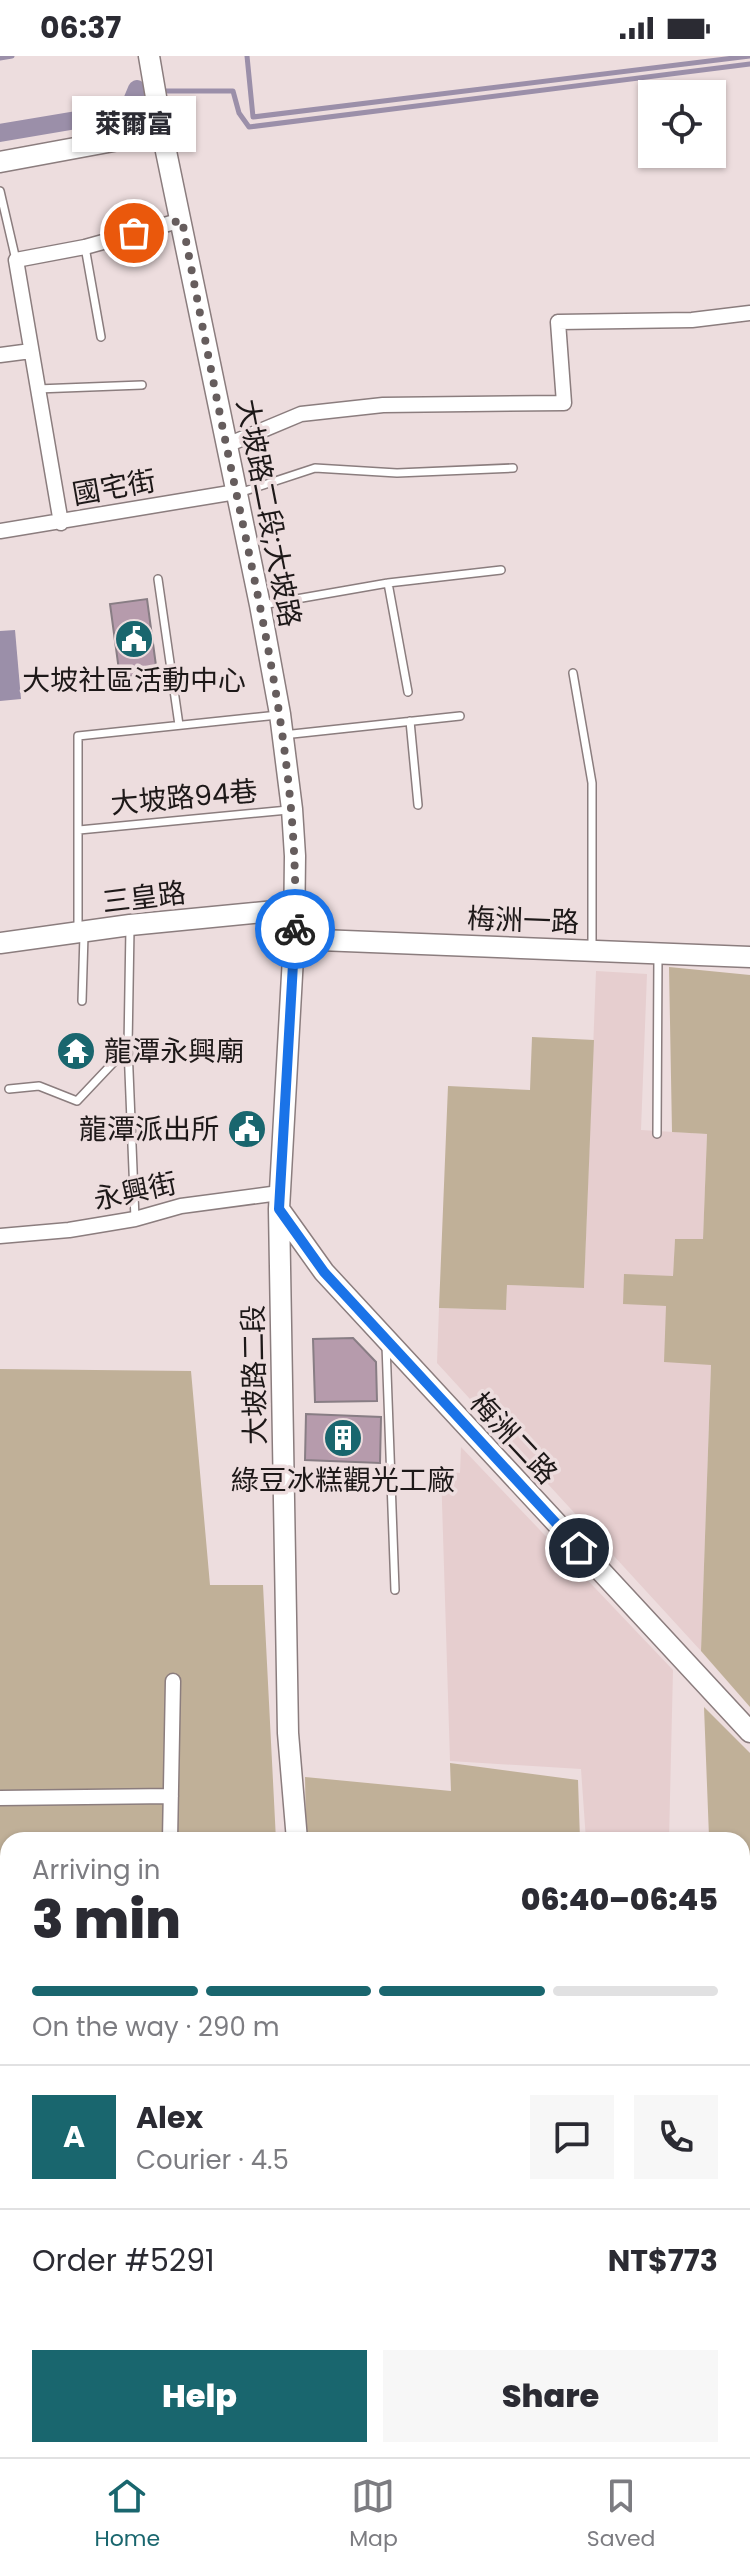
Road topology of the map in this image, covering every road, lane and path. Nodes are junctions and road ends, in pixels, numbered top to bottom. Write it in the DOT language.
graph roads {
  1 [pos="149,56"];
  2 [pos="162,132"];
  3 [pos="0,162"];
  4 [pos="0,191"];
  5 [pos="182,220"];
  6 [pos="85,247"];
  7 [pos="16,260"];
  8 [pos="750,313"];
  9 [pos="101,337"];
  10 [pos="31,351"];
  11 [pos="0,355"];
  12 [pos="142,385"];
  13 [pos="37,389"];
  14 [pos="227,445"];
  15 [pos="513,468"];
  16 [pos="236,492"];
  17 [pos="61,523"];
  18 [pos="0,531"];
  19 [pos="501,570"];
  20 [pos="158,579"];
  21 [pos="388,583"];
  22 [pos="260,605"];
  23 [pos="573,673"];
  24 [pos="408,692"];
  25 [pos="460,716"];
  26 [pos="410,721"];
  27 [pos="179,725"];
  28 [pos="281,725"];
  29 [pos="418,805"];
  30 [pos="292,809"];
  31 [pos="79,830"];
  32 [pos="295,909"];
  33 [pos="130,925"];
  34 [pos="81,932"];
  35 [pos="294,939"];
  36 [pos="0,943"];
  37 [pos="592,950"];
  38 [pos="658,953"];
  39 [pos="750,957"];
  40 [pos="82,1001"];
  41 [pos="128,1047"];
  42 [pos="9,1089"];
  43 [pos="657,1134"];
  44 [pos="279,1201"];
  45 [pos="135,1219"];
  46 [pos="0,1236"];
  47 [pos="386,1340"];
  48 [pos="395,1590"];
  49 [pos="173,1681"];
  50 [pos="750,1732"];
  51 [pos="171,1796"];
  52 [pos="0,1798"];
  53 [pos="170,1832"];
  54 [pos="296,1832"];
  1 -- 2 [label="street"];
  2 -- 3 [label="street"];
  2 -- 5 [label="street, 大坡路二段;大坡路"];
  4 -- 7 [label="lane"];
  5 -- 6 [label="street"];
  5 -- 14 [label="street, 大坡路二段;大坡路"];
  6 -- 7 [label="street"];
  6 -- 9 [label="lane"];
  7 -- 10 [label="street"];
  8 -- 14 [label="street"];
  10 -- 11 [label="street"];
  10 -- 13 [label="street"];
  12 -- 13 [label="lane"];
  13 -- 17 [label="street"];
  14 -- 16 [label="street, 大坡路二段;大坡路"];
  15 -- 16 [label="lane"];
  16 -- 17 [label="street, 國宅街"];
  16 -- 22 [label="street, 大坡路二段;大坡路"];
  17 -- 18 [label="street, 國宅街"];
  19 -- 21 [label="lane"];
  20 -- 27 [label="lane"];
  21 -- 22 [label="lane"];
  21 -- 24 [label="lane"];
  22 -- 28 [label="street, 大坡路二段;大坡路"];
  23 -- 37 [label="lane"];
  25 -- 26 [label="lane"];
  26 -- 28 [label="lane"];
  26 -- 29 [label="lane"];
  27 -- 28 [label="lane"];
  27 -- 31 [label="lane"];
  28 -- 30 [label="street, 大坡路二段;大坡路"];
  30 -- 31 [label="lane, 大坡路94巷"];
  30 -- 32 [label="street, 大坡路二段;大坡路"];
  31 -- 34 [label="lane"];
  32 -- 33 [label="street, 三皇路"];
  32 -- 35 [label="street, 大坡路二段"];
  33 -- 34 [label="street, 三皇路"];
  33 -- 41 [label="lane"];
  34 -- 36 [label="street, 三皇路"];
  34 -- 40 [label="lane"];
  35 -- 37 [label="street, 梅洲一路"];
  35 -- 44 [label="street, 大坡路二段"];
  37 -- 38 [label="street, 梅洲一路"];
  38 -- 39 [label="street, 梅洲一路"];
  38 -- 43 [label="lane"];
  41 -- 42 [label="lane"];
  41 -- 45 [label="lane"];
  44 -- 45 [label="street, 永興街"];
  44 -- 47 [label="street, 梅洲二路"];
  44 -- 54 [label="street, 大坡路二段"];
  45 -- 46 [label="street, 永興街"];
  47 -- 48 [label="lane"];
  47 -- 50 [label="street, 梅洲二路"];
  49 -- 51 [label="street"];
  51 -- 52 [label="street"];
  51 -- 53 [label="street"];
}
